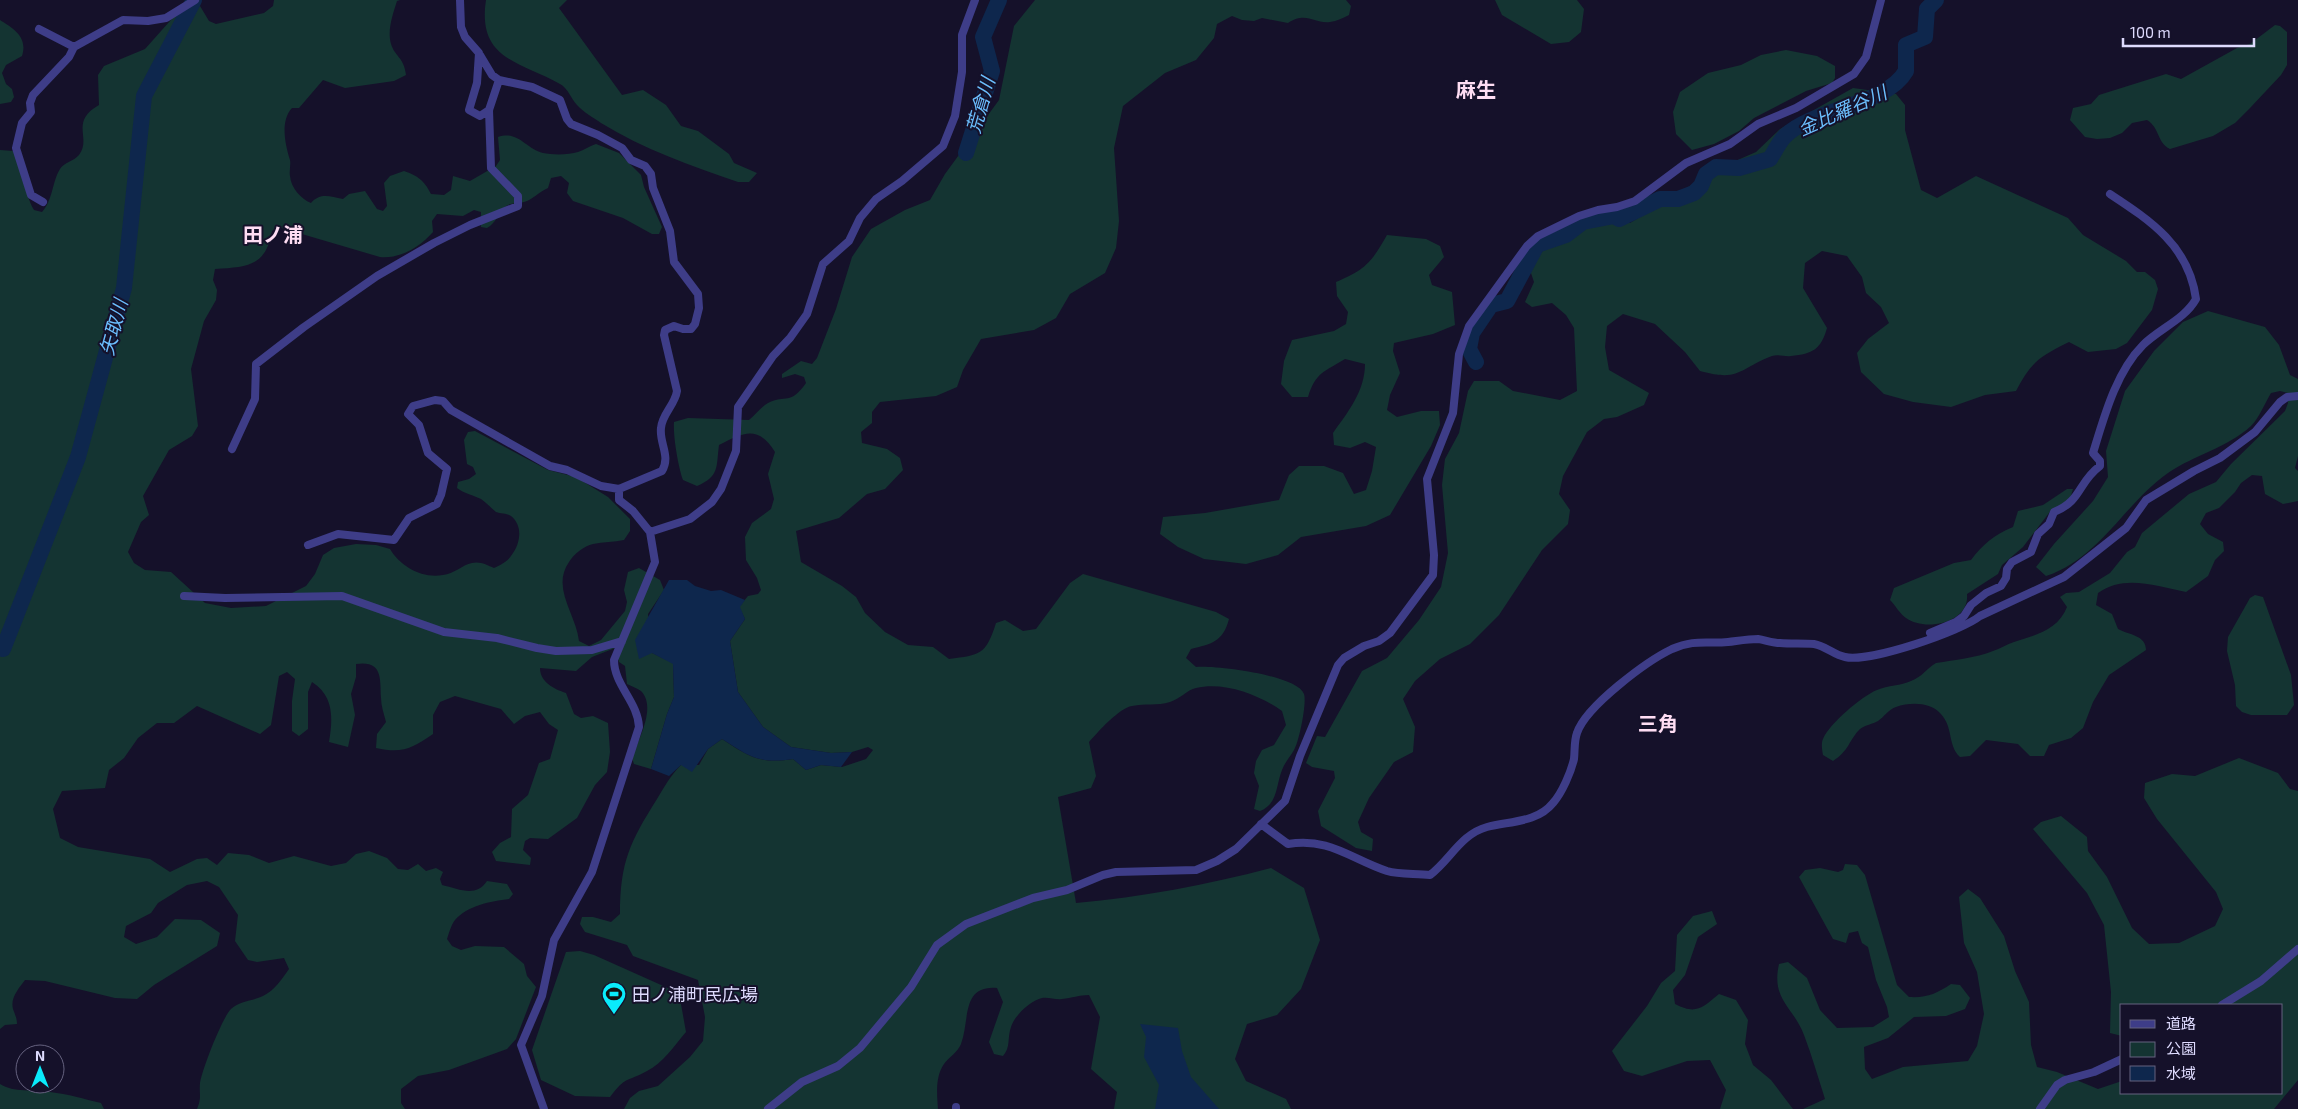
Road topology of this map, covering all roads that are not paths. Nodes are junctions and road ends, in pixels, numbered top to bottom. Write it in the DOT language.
graph roads {
  1 [pos="195,0"];
  2 [pos="460,0"];
  3 [pos="975,0"];
  4 [pos="1881,0"];
  5 [pos="39,29"];
  6 [pos="74,46"];
  7 [pos="479,53"];
  8 [pos="499,80"];
  9 [pos="489,110"];
  10 [pos="2110,194"];
  11 [pos="43,202"];
  12 [pos="2298,396"];
  13 [pos="232,449"];
  14 [pos="619,489"];
  15 [pos="650,532"];
  16 [pos="308,545"];
  17 [pos="184,596"];
  18 [pos="622,642"];
  19 [pos="1910,646"];
  20 [pos="1261,824"];
  21 [pos="2298,948"];
  22 [pos="2224,1004"];
  23 [pos="2120,1060"];
  24 [pos="544,1109"];
  25 [pos="768,1109"];
  26 [pos="2040,1109"];
  1 -- 6 [label="street"];
  2 -- 7 [label="street"];
  3 -- 15 [label="street"];
  4 -- 20 [label="street"];
  5 -- 6 [label="street"];
  6 -- 11 [label="street"];
  7 -- 8 [label="street"];
  7 -- 9 [label="street"];
  8 -- 9 [label="street"];
  8 -- 14 [label="street"];
  9 -- 13 [label="street"];
  10 -- 19 [label="street"];
  12 -- 19 [label="street"];
  14 -- 15 [label="street"];
  14 -- 16 [label="street"];
  15 -- 18 [label="street"];
  17 -- 18 [label="street"];
  18 -- 24 [label="street"];
  19 -- 20 [label="street"];
  20 -- 25 [label="street"];
  21 -- 22 [label="street"];
  23 -- 26 [label="street"];
}
